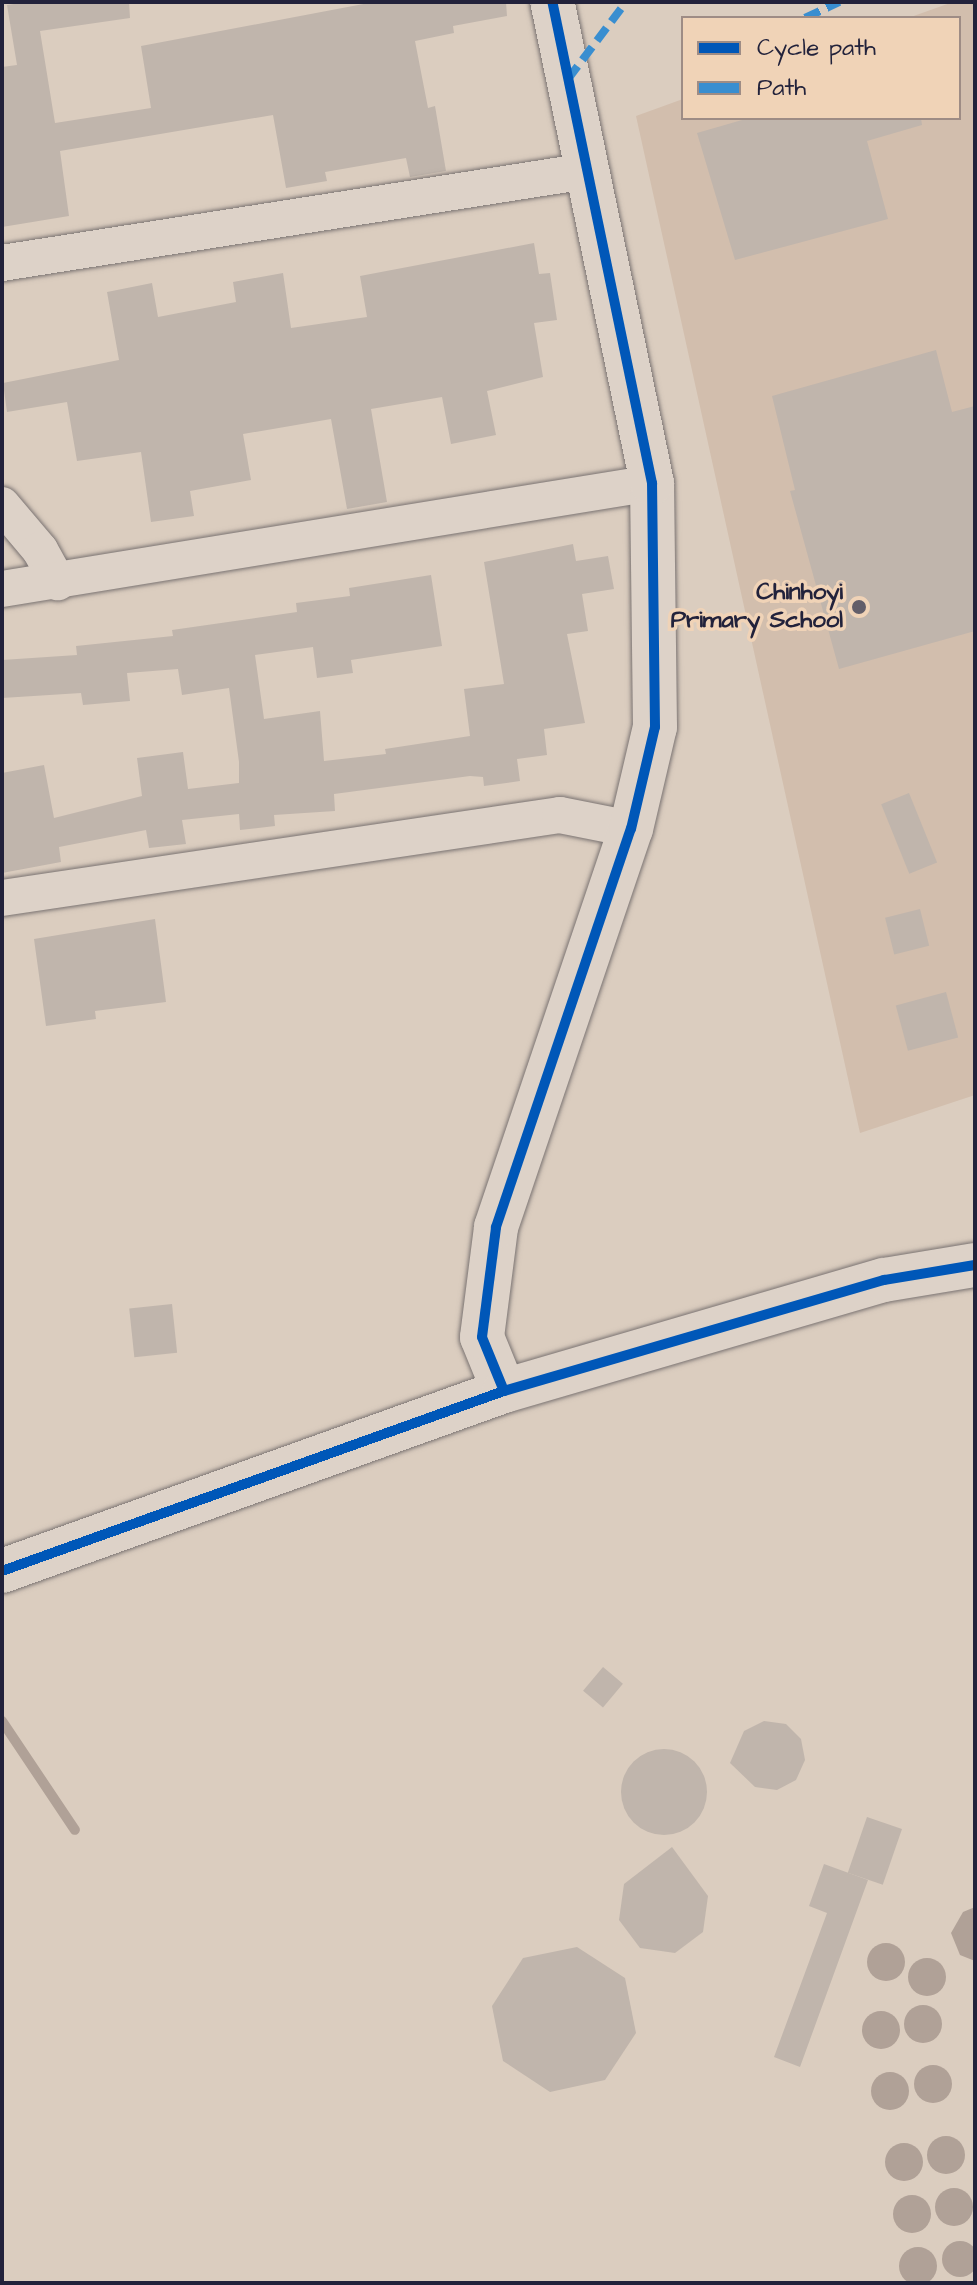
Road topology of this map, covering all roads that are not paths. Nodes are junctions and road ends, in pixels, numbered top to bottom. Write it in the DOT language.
graph roads {
  1 [pos="552,2"];
  2 [pos="587,171"];
  3 [pos="2,263"];
  4 [pos="652,483"];
  5 [pos="2,505"];
  6 [pos="58,582"];
  7 [pos="2,589"];
  8 [pos="631,829"];
  9 [pos="2,898"];
  10 [pos="975,1265"];
  11 [pos="504,1391"];
  12 [pos="2,1571"];
  1 -- 2 [label="street"];
  2 -- 3 [label="street"];
  2 -- 4 [label="street"];
  4 -- 6 [label="street"];
  4 -- 8 [label="street"];
  5 -- 6 [label="street"];
  6 -- 7 [label="street"];
  8 -- 9 [label="street"];
  8 -- 11 [label="street"];
  10 -- 11 [label="street"];
  11 -- 12 [label="street"];
}
